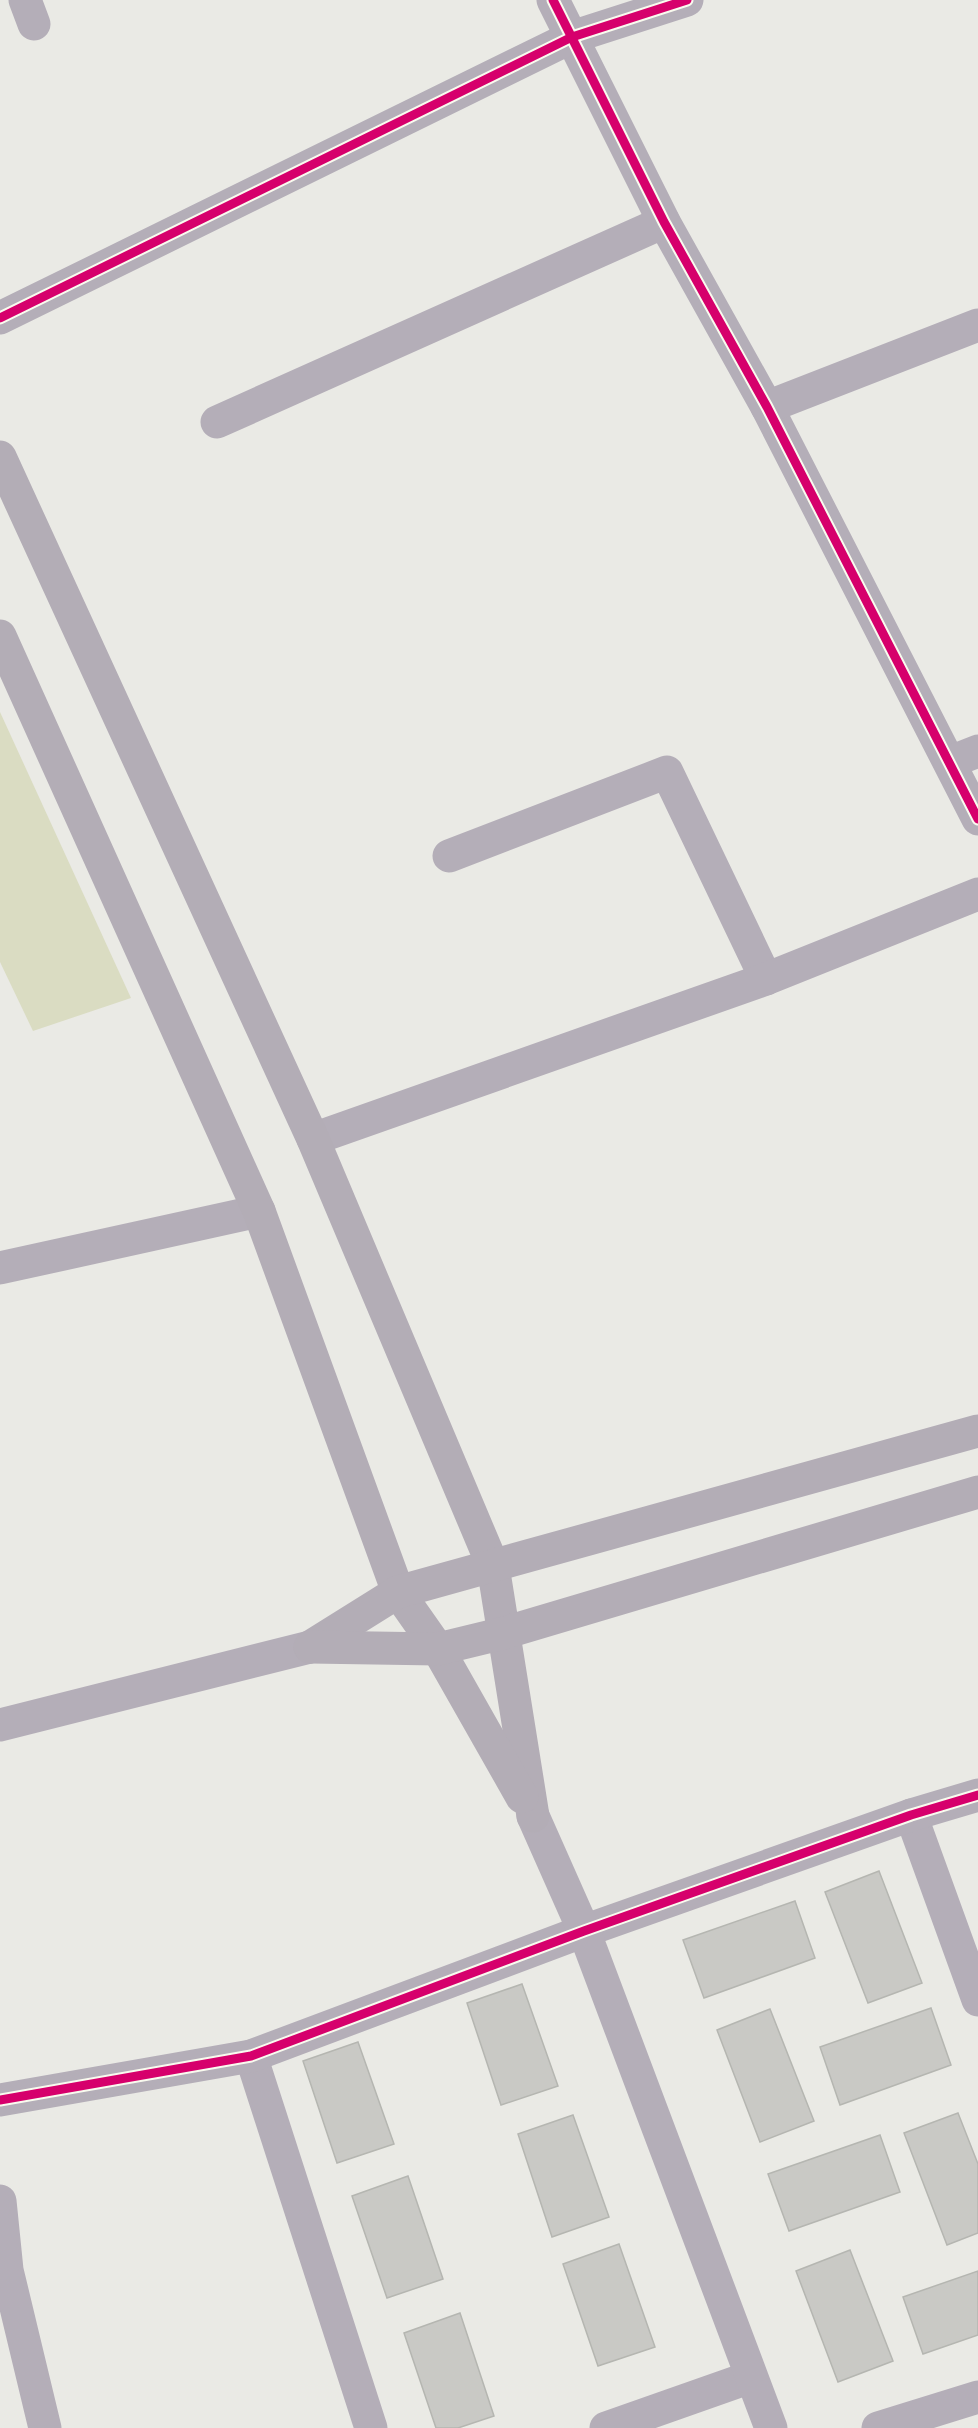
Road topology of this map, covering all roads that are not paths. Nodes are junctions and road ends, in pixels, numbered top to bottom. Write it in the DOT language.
graph roads {
  1 [pos="553,0"];
  2 [pos="687,0"];
  3 [pos="572,37"];
  4 [pos="664,222"];
  5 [pos="0,318"];
  6 [pos="978,325"];
  7 [pos="767,407"];
  8 [pos="217,422"];
  9 [pos="0,457"];
  10 [pos="0,636"];
  11 [pos="964,757"];
  12 [pos="978,819"];
  13 [pos="449,856"];
  14 [pos="978,894"];
  15 [pos="766,979"];
  16 [pos="313,1139"];
  17 [pos="260,1211"];
  18 [pos="0,1268"];
  19 [pos="978,1431"];
  20 [pos="978,1492"];
  21 [pos="493,1566"];
  22 [pos="398,1592"];
  23 [pos="504,1634"];
  24 [pos="310,1647"];
  25 [pos="438,1649"];
  26 [pos="0,1725"];
  27 [pos="978,1795"];
  28 [pos="912,1815"];
  29 [pos="533,1816"];
  30 [pos="584,1931"];
  31 [pos="978,2000"];
  32 [pos="250,2056"];
  33 [pos="0,2100"];
  34 [pos="0,2200"];
  35 [pos="751,2377"];
  36 [pos="978,2397"];
  37 [pos="45,2428"];
  38 [pos="371,2428"];
  39 [pos="606,2428"];
  40 [pos="771,2428"];
  41 [pos="878,2428"];
  1 -- 3 [label="street"];
  2 -- 3 [label="street"];
  3 -- 4 [label="street"];
  3 -- 5 [label="street"];
  4 -- 7 [label="street"];
  4 -- 8 [label="street"];
  6 -- 7 [label="street"];
  7 -- 11 [label="street"];
  9 -- 16 [label="main road"];
  10 -- 17 [label="main road"];
  11 -- 12 [label="street"];
  13 -- 15 [label="street"];
  14 -- 15 [label="street"];
  15 -- 16 [label="street"];
  16 -- 21 [label="main road"];
  17 -- 18 [label="street"];
  17 -- 22 [label="main road"];
  19 -- 21 [label="main road"];
  20 -- 23 [label="main road"];
  21 -- 22 [label="main road"];
  21 -- 23 [label="main road"];
  22 -- 24 [label="main road"];
  22 -- 25 [label="main road"];
  23 -- 25 [label="main road"];
  23 -- 29 [label="main road"];
  24 -- 25 [label="main road"];
  24 -- 26 [label="street"];
  25 -- 29 [label="main road"];
  27 -- 28 [label="street"];
  28 -- 30 [label="street"];
  28 -- 31 [label="street"];
  29 -- 30 [label="street"];
  30 -- 32 [label="street"];
  30 -- 35 [label="street"];
  32 -- 33 [label="street"];
  32 -- 38 [label="street"];
  34 -- 37 [label="street"];
  35 -- 39 [label="street"];
  35 -- 40 [label="street"];
  36 -- 41 [label="street"];
}
